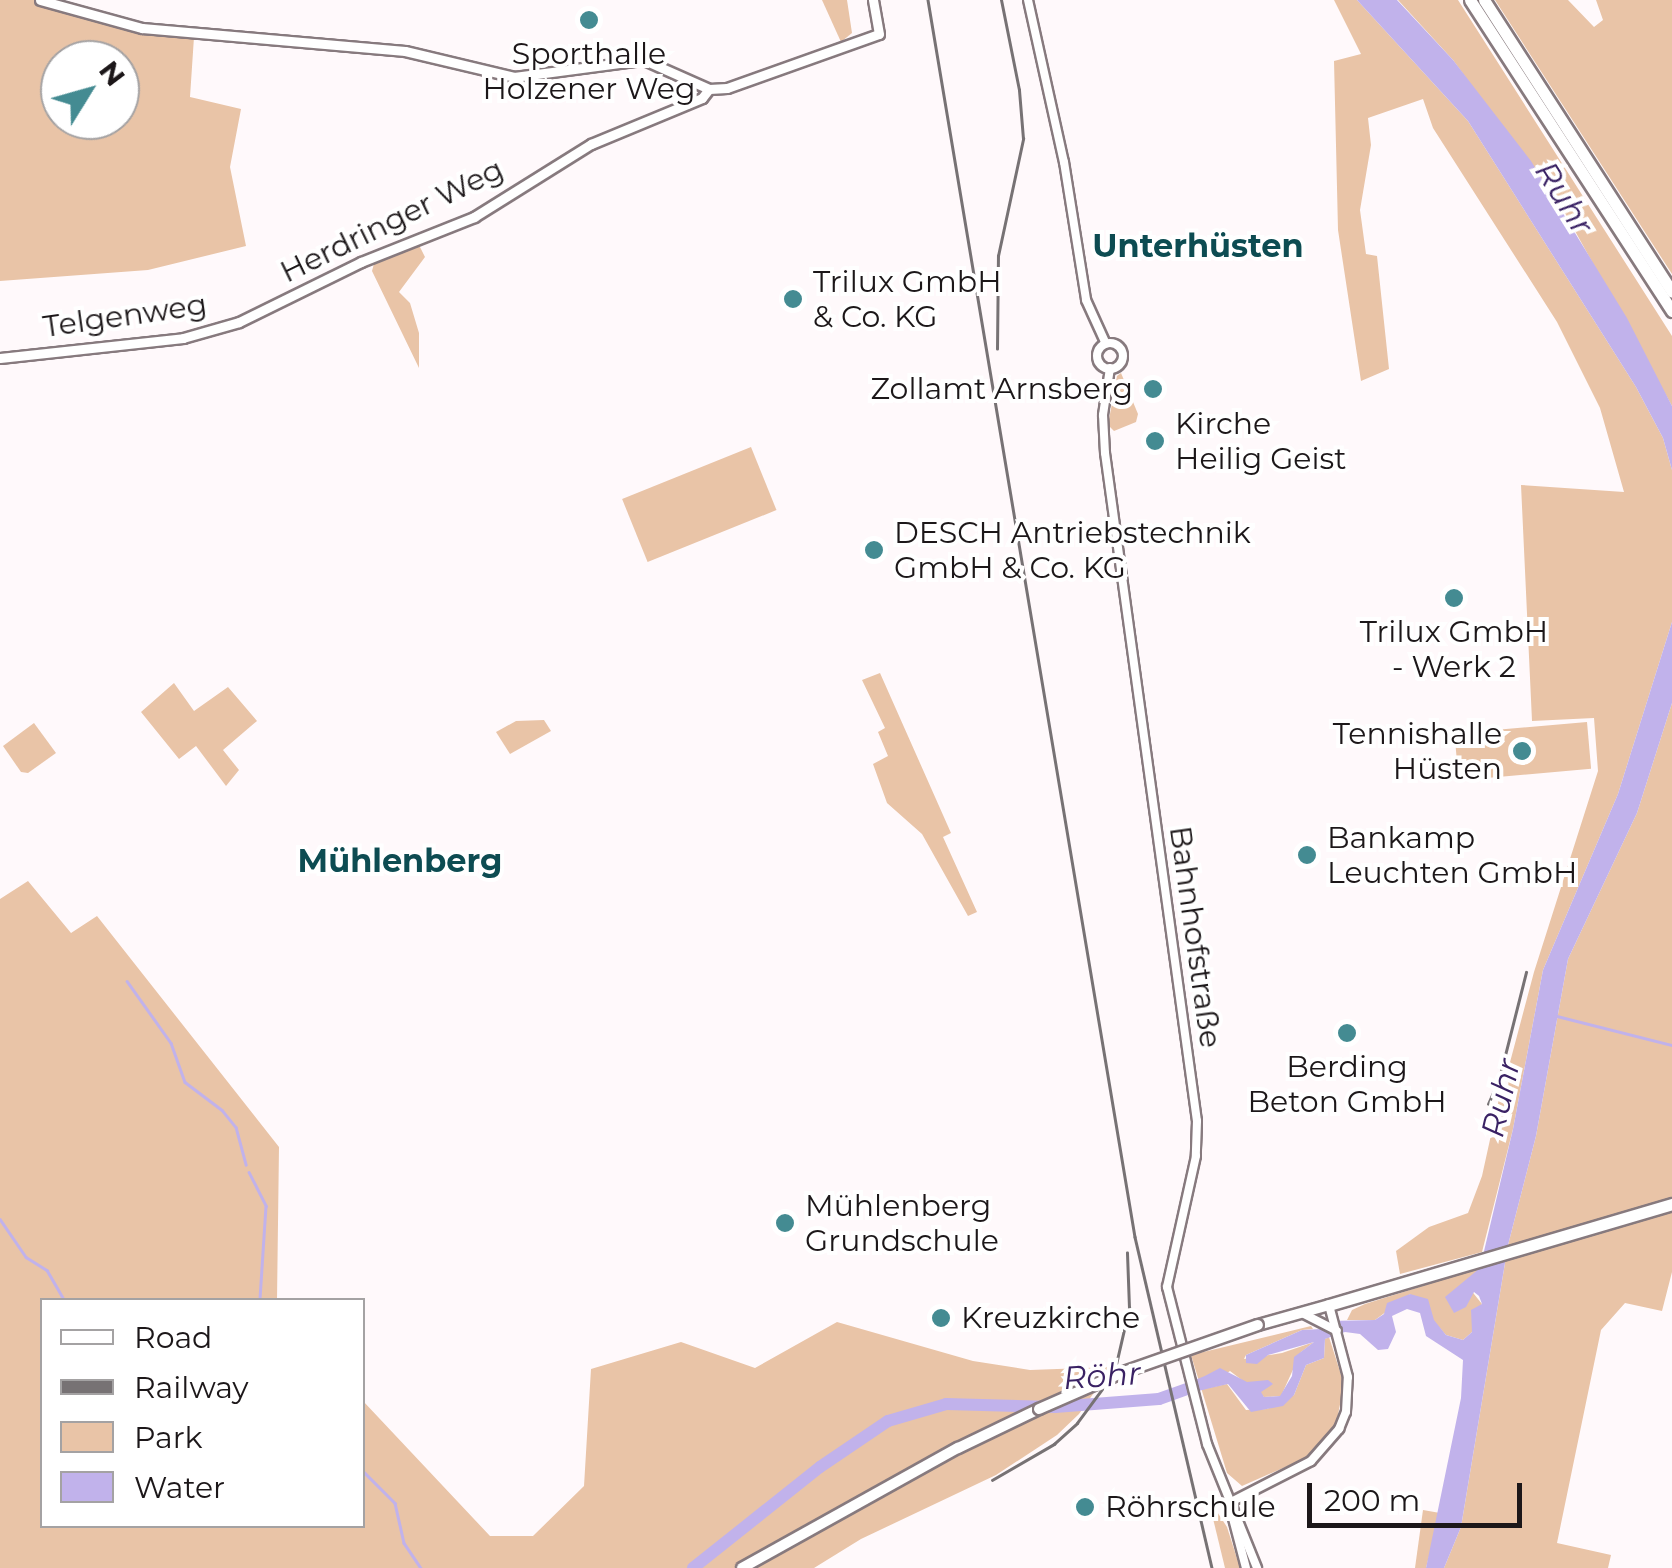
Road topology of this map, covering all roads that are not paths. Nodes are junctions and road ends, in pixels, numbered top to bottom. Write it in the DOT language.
graph roads {
  1 [pos="40,0"];
  2 [pos="873,0"];
  3 [pos="1028,0"];
  4 [pos="1470,0"];
  5 [pos="1484,0"];
  6 [pos="709,89"];
  7 [pos="1672,292"];
  8 [pos="1672,312"];
  9 [pos="256,315"];
  10 [pos="1106,344"];
  11 [pos="0,358"];
  12 [pos="1110,368"];
  13 [pos="1672,1204"];
  14 [pos="1329,1304"];
  15 [pos="1302,1313"];
  16 [pos="1337,1331"];
  17 [pos="1229,1502"];
  18 [pos="742,1568"];
  19 [pos="1246,1568"];
  20 [pos="1257,1568"];
  1 -- 6 [label="main road"];
  2 -- 6 [label="main road, Herdringer Weg"];
  3 -- 10 [label="street, Bahnhofstraße"];
  4 -- 8 [label="highway"];
  5 -- 7 [label="highway"];
  6 -- 9 [label="main road, Herdringer Weg"];
  9 -- 11 [label="main road, Telgenweg"];
  10 -- 12 [label="street, Bahnhofstraße"];
  10 -- 12 [label="street, Bahnhofstraße"];
  12 -- 17 [label="street, Bahnhofstraße"];
  13 -- 14 [label="highway"];
  14 -- 15 [label="main road"];
  14 -- 16 [label="street"];
  15 -- 16 [label="street"];
  15 -- 18 [label="main road, bridge"];
  16 -- 17 [label="street"];
  17 -- 19 [label="street, Bahnhofstraße"];
  17 -- 20 [label="street, Bahnhofstraße"];
}
